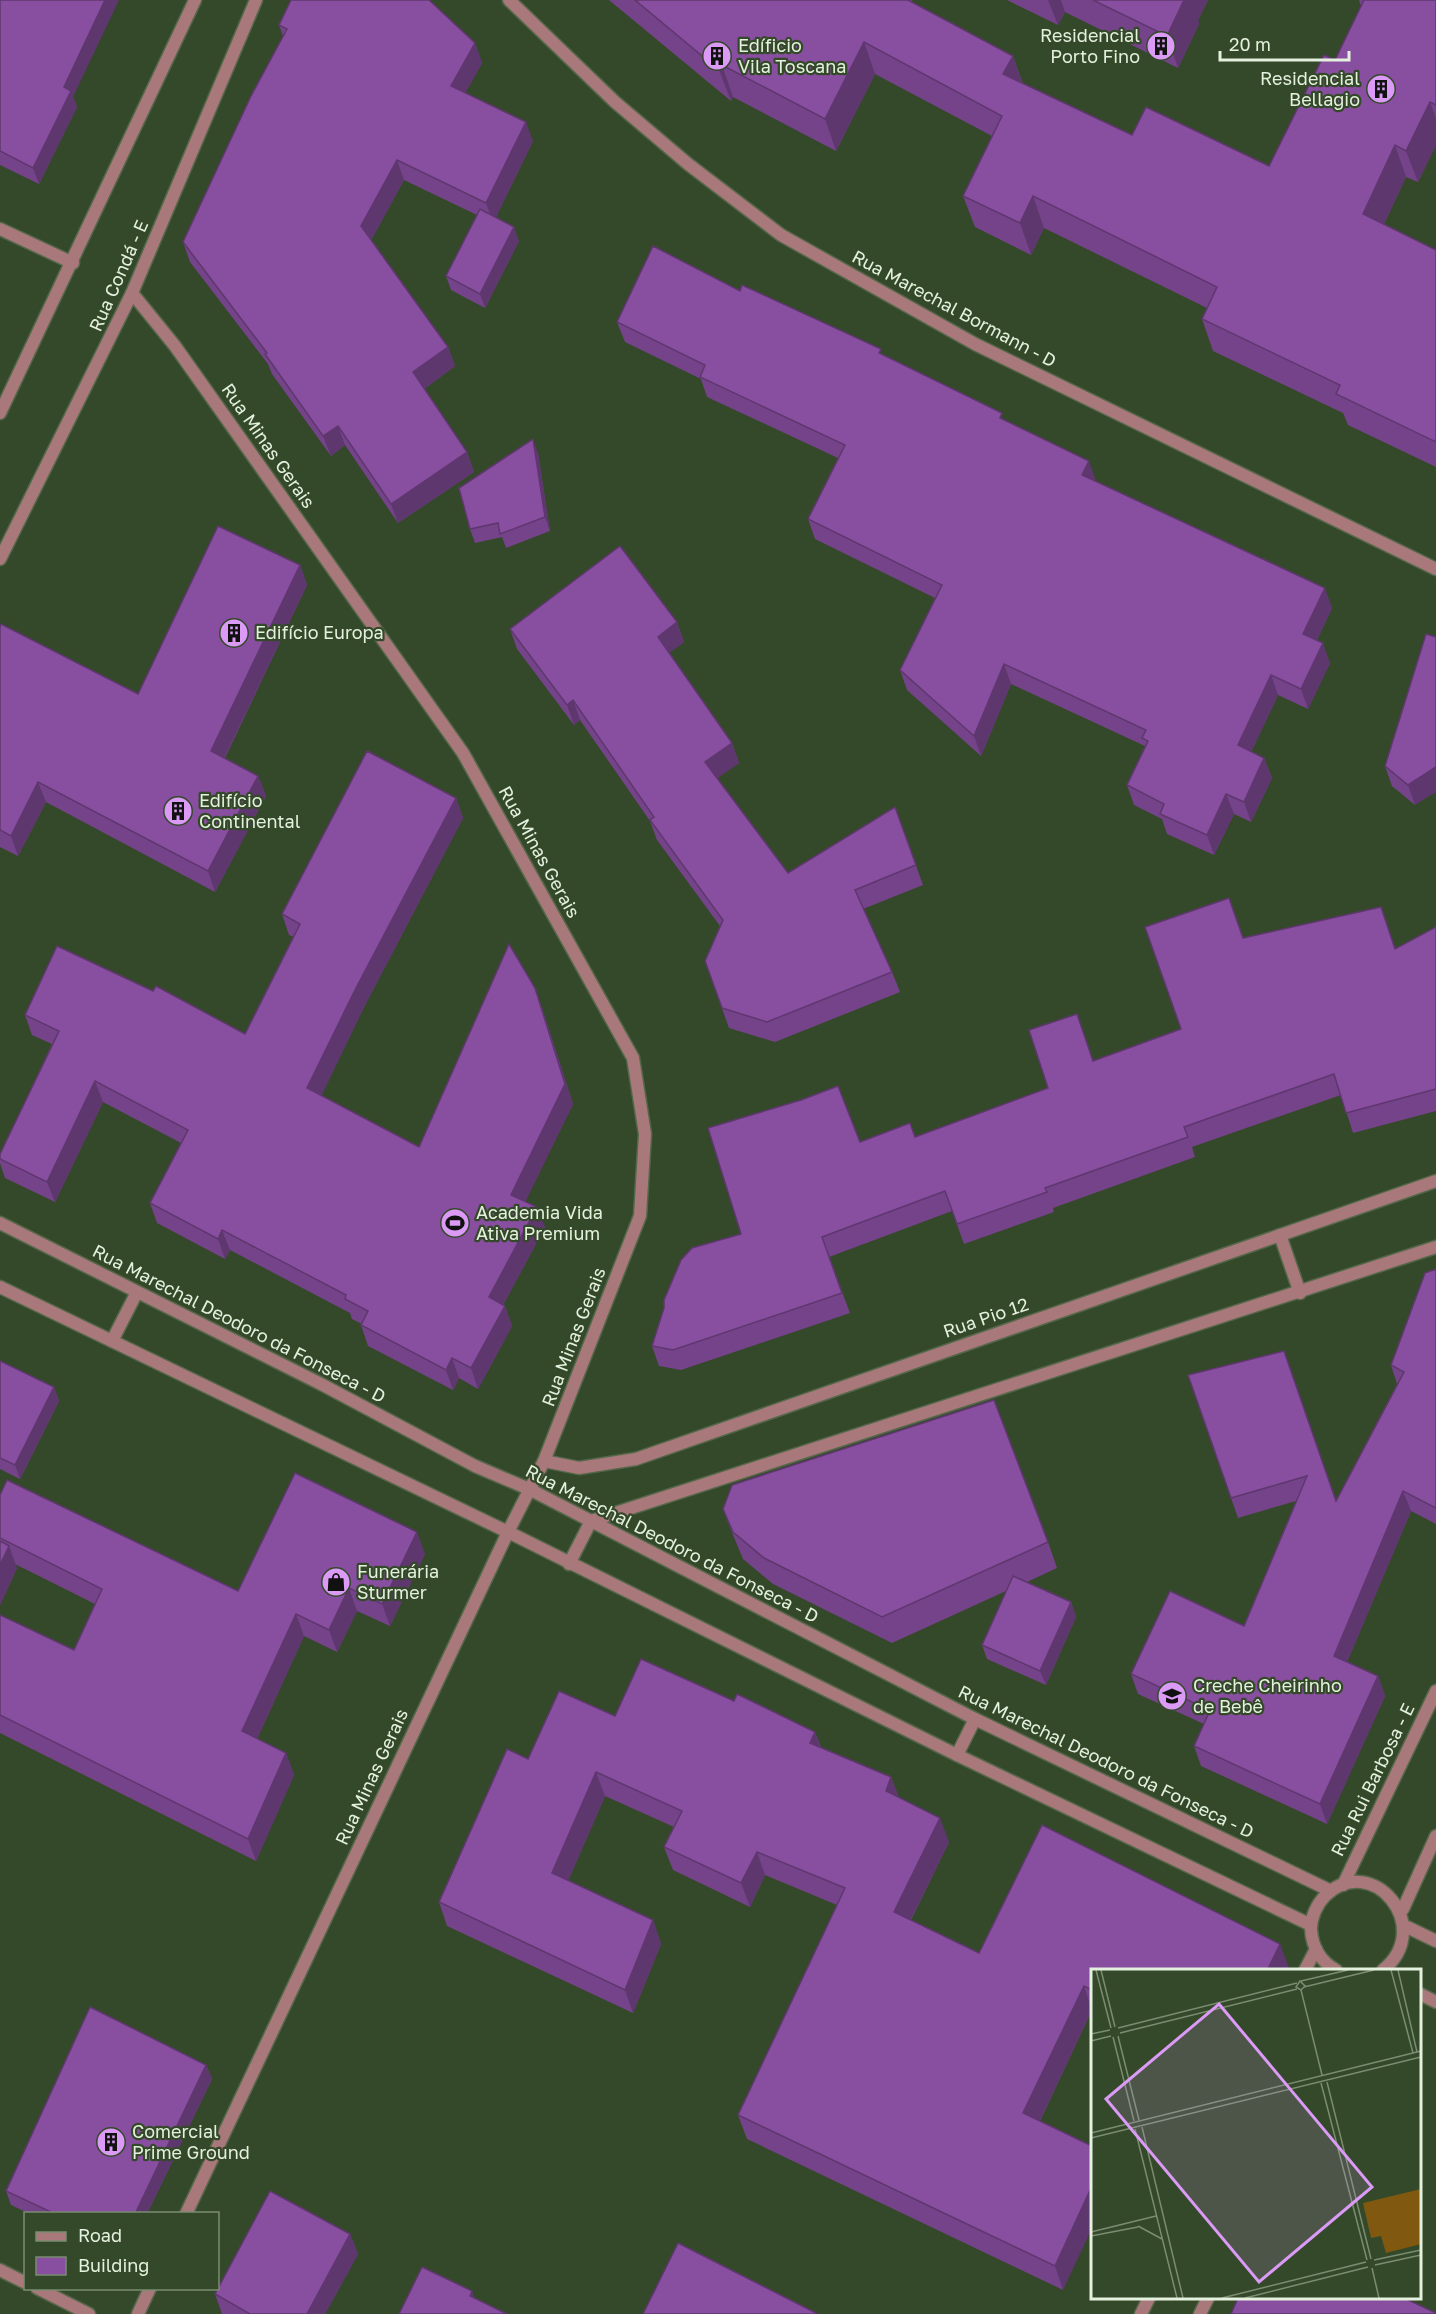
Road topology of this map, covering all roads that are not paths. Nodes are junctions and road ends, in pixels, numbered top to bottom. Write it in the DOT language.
graph roads {
  1 [pos="195,0"];
  2 [pos="256,0"];
  3 [pos="509,0"];
  4 [pos="0,229"];
  5 [pos="73,263"];
  6 [pos="132,293"];
  7 [pos="0,413"];
  8 [pos="0,560"];
  9 [pos="1436,569"];
  10 [pos="1436,1181"];
  11 [pos="0,1223"];
  12 [pos="1280,1235"];
  13 [pos="1436,1247"];
  14 [pos="0,1287"];
  15 [pos="137,1292"];
  16 [pos="1300,1293"];
  17 [pos="112,1341"];
  18 [pos="544,1461"];
  19 [pos="529,1489"];
  20 [pos="591,1521"];
  21 [pos="508,1532"];
  22 [pos="569,1564"];
  23 [pos="1436,1690"];
  24 [pos="975,1719"];
  25 [pos="957,1755"];
  26 [pos="1436,1836"];
  27 [pos="1343,1885"];
  28 [pos="1331,1891"];
  29 [pos="1403,1909"];
  30 [pos="1311,1925"];
  31 [pos="1407,1927"];
  32 [pos="1436,1941"];
  33 [pos="1316,1949"];
  34 [pos="1306,1969"];
  35 [pos="1333,1969"];
  36 [pos="1386,1969"];
  37 [pos="1421,1995"];
  38 [pos="1436,2002"];
  39 [pos="187,2212"];
  40 [pos="0,2270"];
  41 [pos="24,2282"];
  42 [pos="39,2290"];
  43 [pos="150,2290"];
  44 [pos="1148,2299"];
  45 [pos="1208,2299"];
  46 [pos="89,2314"];
  47 [pos="138,2314"];
  48 [pos="1141,2314"];
  49 [pos="1200,2314"];
  1 -- 5 [label="street"];
  2 -- 6 [label="street, Rua Condá - E"];
  3 -- 9 [label="street, Rua Marechal Bormann - D"];
  4 -- 5 [label="street"];
  5 -- 7 [label="street"];
  6 -- 8 [label="street, Rua Condá - E"];
  6 -- 18 [label="street, Rua Minas Gerais"];
  10 -- 12 [label="street, Rua Pio 12"];
  11 -- 15 [label="street, Rua Marechal Deodoro da Fonseca - D"];
  12 -- 16 [label="street"];
  12 -- 18 [label="street, Rua Pio 12"];
  13 -- 16 [label="street"];
  14 -- 17 [label="street"];
  15 -- 17 [label="street"];
  15 -- 19 [label="street, Rua Marechal Deodoro da Fonseca - D"];
  16 -- 20 [label="street"];
  17 -- 21 [label="street"];
  18 -- 19 [label="street, Rua Minas Gerais"];
  19 -- 20 [label="street, Rua Marechal Deodoro da Fonseca - D"];
  19 -- 21 [label="street, Rua Minas Gerais"];
  20 -- 22 [label="street"];
  20 -- 24 [label="street, Rua Marechal Deodoro da Fonseca - D"];
  21 -- 22 [label="street"];
  21 -- 39 [label="street, Rua Minas Gerais"];
  22 -- 25 [label="street"];
  23 -- 27 [label="street, Rua Rui Barbosa - E"];
  24 -- 25 [label="street"];
  24 -- 28 [label="street, Rua Marechal Deodoro da Fonseca - D"];
  25 -- 30 [label="street"];
  26 -- 29 [label="street"];
  27 -- 28 [label="street"];
  27 -- 29 [label="street"];
  28 -- 30 [label="street"];
  29 -- 31 [label="street"];
  30 -- 33 [label="street"];
  31 -- 32 [label="street"];
  31 -- 36 [label="street"];
  33 -- 34 [label="street"];
  33 -- 35 [label="street"];
  37 -- 38 [label="street"];
  40 -- 41 [label="street"];
  42 -- 46 [label="street"];
  43 -- 47 [label="street"];
  44 -- 48 [label="street"];
  45 -- 49 [label="street"];
}
